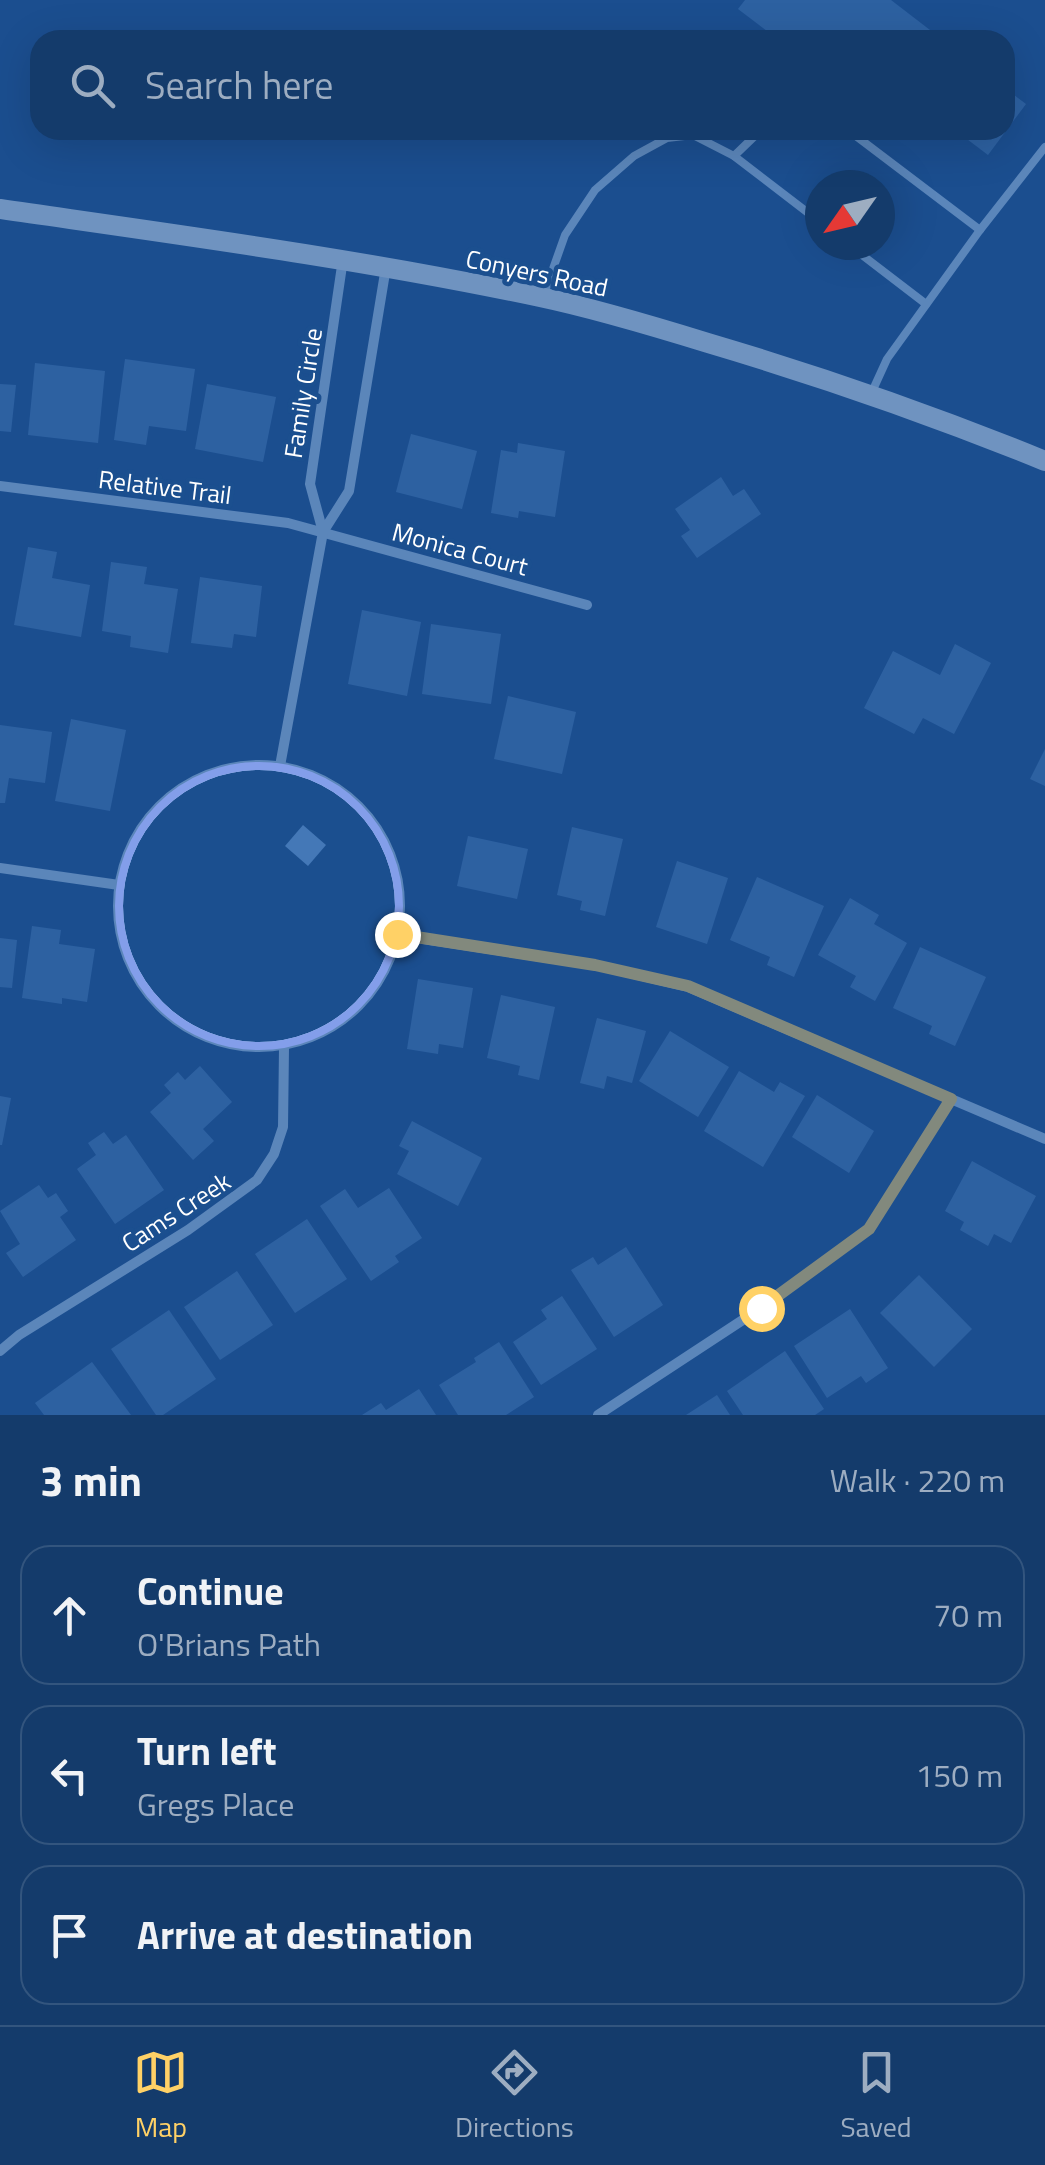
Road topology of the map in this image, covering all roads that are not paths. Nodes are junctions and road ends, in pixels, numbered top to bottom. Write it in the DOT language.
graph roads {
  1 [pos="664,140"];
  2 [pos="703,140"];
  3 [pos="750,140"];
  4 [pos="861,140"];
  5 [pos="1045,147"];
  6 [pos="734,156"];
  7 [pos="0,209"];
  8 [pos="805,210"];
  9 [pos="980,230"];
  10 [pos="343,259"];
  11 [pos="869,260"];
  12 [pos="386,268"];
  13 [pos="543,297"];
  14 [pos="926,304"];
  15 [pos="871,394"];
  16 [pos="1045,462"];
  17 [pos="0,486"];
  18 [pos="323,532"];
  19 [pos="587,605"];
  20 [pos="280,766"];
  21 [pos="0,868"];
  22 [pos="119,884"];
  23 [pos="397,934"];
  24 [pos="284,1048"];
  25 [pos="951,1099"];
  26 [pos="1045,1139"];
  27 [pos="0,1351"];
  28 [pos="598,1415"];
  1 -- 13 [label="lane"];
  2 -- 6 [label="lane"];
  3 -- 6 [label="lane"];
  4 -- 9 [label="lane"];
  5 -- 9 [label="lane"];
  6 -- 8 [label="lane"];
  7 -- 10 [label="main road, Conyers Road"];
  9 -- 14 [label="lane"];
  10 -- 12 [label="main road, Conyers Road"];
  10 -- 18 [label="street, Family Circle"];
  11 -- 14 [label="lane"];
  12 -- 13 [label="main road, Conyers Road"];
  12 -- 18 [label="street, Family Circle"];
  13 -- 15 [label="main road, Conyers Road"];
  14 -- 15 [label="lane"];
  15 -- 16 [label="main road, Conyers Road"];
  17 -- 18 [label="street, Relative Trail"];
  18 -- 19 [label="street, Monica Court"];
  18 -- 20 [label="street, Family Circle"];
  20 -- 22 [label="street"];
  20 -- 23 [label="street"];
  21 -- 22 [label="street"];
  22 -- 24 [label="street"];
  23 -- 24 [label="street"];
  23 -- 25 [label="street"];
  24 -- 27 [label="street, Cams Creek"];
  25 -- 26 [label="street"];
  25 -- 28 [label="street"];
}
